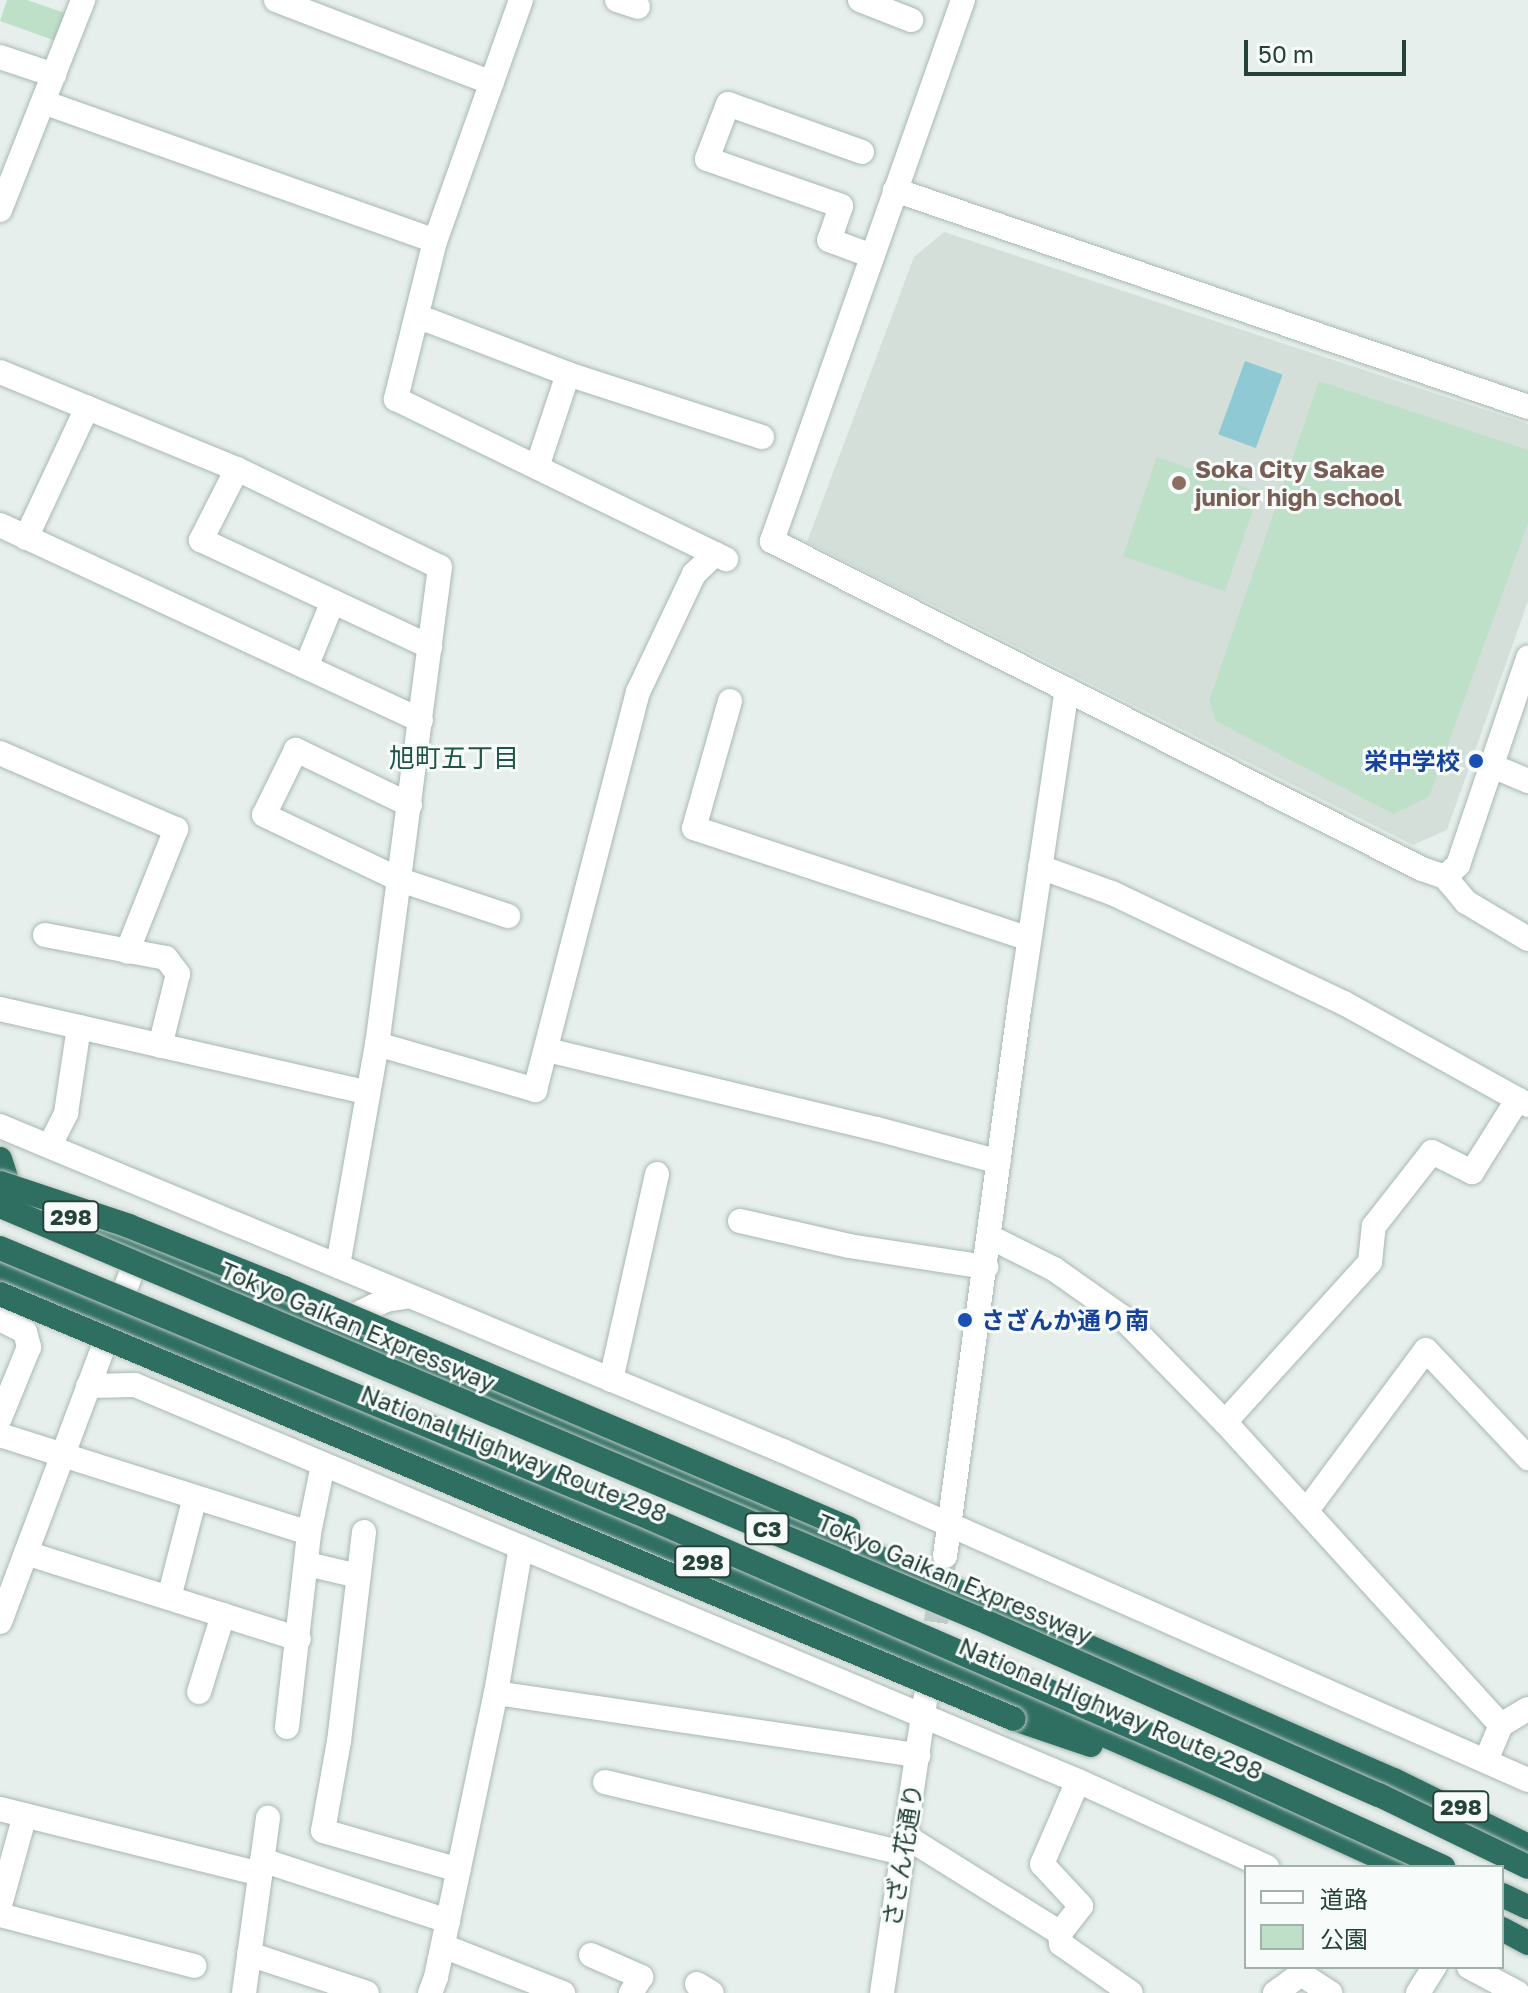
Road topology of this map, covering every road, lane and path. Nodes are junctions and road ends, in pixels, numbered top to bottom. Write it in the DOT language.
graph roads {
  1 [pos="83,0"];
  2 [pos="276,0"];
  3 [pos="521,0"];
  4 [pos="860,0"];
  5 [pos="963,0"];
  6 [pos="911,20"];
  7 [pos="0,57"];
  8 [pos="54,75"];
  9 [pos="492,83"];
  10 [pos="43,102"];
  11 [pos="862,152"];
  12 [pos="895,190"];
  13 [pos="0,210"];
  14 [pos="435,241"];
  15 [pos="872,256"];
  16 [pos="416,318"];
  17 [pos="0,372"];
  18 [pos="568,374"];
  19 [pos="1528,407"];
  20 [pos="87,408"];
  21 [pos="762,437"];
  22 [pos="537,467"];
  23 [pos="237,469"];
  24 [pos="0,525"];
  25 [pos="26,538"];
  26 [pos="333,601"];
  27 [pos="430,647"];
  28 [pos="1528,658"];
  29 [pos="306,667"];
  30 [pos="1067,690"];
  31 [pos="730,701"];
  32 [pos="421,720"];
  33 [pos="0,753"];
  34 [pos="1490,765"];
  35 [pos="1528,781"];
  36 [pos="410,805"];
  37 [pos="1040,867"];
  38 [pos="1445,877"];
  39 [pos="400,880"];
  40 [pos="508,916"];
  41 [pos="45,935"];
  42 [pos="1029,939"];
  43 [pos="1528,939"];
  44 [pos="127,952"];
  45 [pos="0,1009"];
  46 [pos="79,1027"];
  47 [pos="377,1044"];
  48 [pos="160,1046"];
  49 [pos="547,1050"];
  50 [pos="366,1092"];
  51 [pos="1523,1102"];
  52 [pos="0,1126"];
  53 [pos="50,1145"];
  54 [pos="0,1159"];
  55 [pos="999,1162"];
  56 [pos="657,1174"];
  57 [pos="3,1192"];
  58 [pos="740,1221"];
  59 [pos="990,1237"];
  60 [pos="141,1247"];
  61 [pos="0,1248"];
  62 [pos="338,1265"];
  63 [pos="986,1267"];
  64 [pos="0,1269"];
  65 [pos="0,1294"];
  66 [pos="410,1296"];
  67 [pos="114,1317"];
  68 [pos="0,1319"];
  69 [pos="330,1327"];
  70 [pos="233,1367"];
  71 [pos="611,1380"];
  72 [pos="88,1386"];
  73 [pos="0,1418"];
  74 [pos="1225,1422"];
  75 [pos="0,1435"];
  76 [pos="261,1437"];
  77 [pos="62,1453"];
  78 [pos="1528,1458"];
  79 [pos="323,1465"];
  80 [pos="195,1497"];
  81 [pos="1307,1510"];
  82 [pos="949,1523"];
  83 [pos="364,1532"];
  84 [pos="309,1533"];
  85 [pos="521,1547"];
  86 [pos="26,1553"];
  87 [pos="945,1556"];
  88 [pos="307,1564"];
  89 [pos="358,1576"];
  90 [pos="169,1598"];
  91 [pos="223,1615"];
  92 [pos="0,1622"];
  93 [pos="1032,1622"];
  94 [pos="299,1639"];
  95 [pos="199,1692"];
  96 [pos="496,1693"];
  97 [pos="925,1707"];
  98 [pos="1528,1709"];
  99 [pos="1501,1725"];
  100 [pos="287,1727"];
  101 [pos="918,1755"];
  102 [pos="1486,1760"];
  103 [pos="1394,1780"];
  104 [pos="1528,1780"];
  105 [pos="1078,1781"];
  106 [pos="605,1782"];
  107 [pos="1234,1791"];
  108 [pos="0,1809"];
  109 [pos="25,1815"];
  110 [pos="268,1818"];
  111 [pos="1528,1834"];
  112 [pos="904,1845"];
  113 [pos="1528,1846"];
  114 [pos="1360,1847"];
  115 [pos="1263,1865"];
  116 [pos="1392,1865"];
  117 [pos="1397,1865"];
  118 [pos="1439,1865"];
  119 [pos="261,1867"];
  120 [pos="1528,1867"];
  121 [pos="459,1870"];
  122 [pos="1504,1896"];
  123 [pos="0,1905"];
  124 [pos="1528,1907"];
  125 [pos="0,1915"];
  126 [pos="1504,1918"];
  127 [pos="448,1921"];
  128 [pos="1504,1930"];
  129 [pos="1528,1930"];
  130 [pos="1060,1933"];
  131 [pos="1528,1943"];
  132 [pos="443,1946"];
  133 [pos="249,1954"];
  134 [pos="591,1955"];
  135 [pos="194,1966"];
  136 [pos="1433,1969"];
  137 [pos="1473,1969"];
  138 [pos="244,1993"];
  139 [pos="367,1993"];
  140 [pos="430,1993"];
  141 [pos="563,1993"];
  142 [pos="631,1993"];
  143 [pos="882,1993"];
  144 [pos="1131,1993"];
  145 [pos="1275,1993"];
  146 [pos="1330,1993"];
  147 [pos="1418,1993"];
  148 [pos="1518,1993"];
  1 -- 8 [label="street"];
  2 -- 9 [label="street"];
  3 -- 9 [label="street"];
  4 -- 6 [label="street"];
  5 -- 12 [label="street"];
  7 -- 8 [label="street"];
  8 -- 10 [label="street"];
  9 -- 14 [label="street"];
  10 -- 13 [label="street"];
  10 -- 14 [label="street"];
  11 -- 15 [label="street"];
  12 -- 15 [label="street"];
  12 -- 19 [label="street"];
  14 -- 16 [label="street"];
  15 -- 30 [label="street"];
  16 -- 18 [label="street"];
  16 -- 22 [label="street"];
  17 -- 20 [label="street"];
  18 -- 21 [label="street"];
  18 -- 22 [label="street"];
  20 -- 23 [label="street"];
  20 -- 25 [label="street"];
  22 -- 49 [label="street"];
  23 -- 26 [label="street"];
  23 -- 27 [label="street"];
  24 -- 25 [label="street"];
  25 -- 29 [label="street"];
  26 -- 27 [label="street"];
  26 -- 29 [label="street"];
  27 -- 32 [label="street"];
  28 -- 34 [label="street"];
  29 -- 32 [label="street"];
  30 -- 37 [label="street"];
  30 -- 38 [label="street"];
  31 -- 42 [label="street"];
  32 -- 36 [label="street"];
  33 -- 44 [label="street"];
  34 -- 35 [label="street"];
  34 -- 38 [label="street"];
  36 -- 39 [label="street"];
  36 -- 39 [label="street"];
  37 -- 42 [label="street"];
  37 -- 51 [label="street"];
  38 -- 43 [label="street"];
  39 -- 40 [label="street"];
  39 -- 47 [label="street"];
  41 -- 44 [label="street"];
  42 -- 55 [label="street"];
  44 -- 48 [label="street"];
  45 -- 46 [label="street"];
  46 -- 48 [label="street"];
  46 -- 53 [label="street"];
  47 -- 49 [label="street"];
  47 -- 50 [label="street"];
  48 -- 50 [label="street"];
  49 -- 55 [label="street"];
  50 -- 62 [label="street"];
  51 -- 74 [label="street"];
  52 -- 53 [label="street"];
  53 -- 62 [label="street"];
  54 -- 57 [label="highway"];
  55 -- 59 [label="street"];
  56 -- 71 [label="street"];
  57 -- 60 [label="highway, National Highway Route 298 / 298"];
  57 -- 93 [label="highway, bridge"];
  57 -- 120 [label="highway, Tokyo Gaikan Expressway / C3, bridge"];
  58 -- 63 [label="street"];
  59 -- 63 [label="street"];
  59 -- 74 [label="street"];
  60 -- 67 [label="street"];
  60 -- 69 [label="highway, National Highway Route 298 / 298"];
  61 -- 118 [label="highway, C3, bridge"];
  62 -- 66 [label="street"];
  63 -- 82 [label="street"];
  64 -- 67 [label="highway, National Highway Route 298 / 298"];
  65 -- 107 [label="highway, bridge"];
  66 -- 69 [label="street"];
  66 -- 71 [label="street"];
  67 -- 70 [label="highway, National Highway Route 298 / 298"];
  67 -- 72 [label="street"];
  68 -- 73 [label="street"];
  69 -- 93 [label="highway, National Highway Route 298 / 298"];
  70 -- 76 [label="street"];
  70 -- 107 [label="highway, National Highway Route 298 / 298"];
  71 -- 82 [label="street"];
  72 -- 76 [label="street"];
  72 -- 77 [label="street"];
  74 -- 81 [label="street"];
  75 -- 77 [label="street"];
  76 -- 79 [label="street"];
  77 -- 80 [label="street"];
  77 -- 86 [label="street"];
  78 -- 81 [label="street"];
  79 -- 84 [label="street"];
  79 -- 85 [label="street"];
  80 -- 84 [label="street"];
  80 -- 90 [label="street"];
  81 -- 99 [label="street"];
  82 -- 87 [label="street"];
  82 -- 102 [label="street"];
  83 -- 89 [label="street"];
  84 -- 88 [label="street"];
  85 -- 96 [label="street"];
  85 -- 97 [label="street"];
  86 -- 90 [label="street"];
  86 -- 92 [label="street"];
  88 -- 89 [label="street"];
  88 -- 94 [label="street"];
  89 -- 121 [label="street"];
  90 -- 91 [label="street"];
  91 -- 94 [label="street"];
  91 -- 95 [label="street"];
  93 -- 103 [label="highway, National Highway Route 298 / 298"];
  94 -- 100 [label="street"];
  96 -- 101 [label="street"];
  96 -- 121 [label="street"];
  97 -- 101 [label="street, さざん花通り"];
  97 -- 105 [label="street"];
  98 -- 99 [label="street"];
  99 -- 102 [label="street"];
  101 -- 112 [label="street, さざん花通り"];
  102 -- 104 [label="street"];
  103 -- 111 [label="highway, 298"];
  103 -- 113 [label="highway, National Highway Route 298 / 298"];
  105 -- 115 [label="street"];
  105 -- 130 [label="street"];
  106 -- 112 [label="street"];
  107 -- 114 [label="highway, National Highway Route 298 / 298"];
  108 -- 109 [label="street"];
  109 -- 119 [label="street"];
  109 -- 123 [label="street"];
  110 -- 119 [label="street"];
  112 -- 130 [label="street"];
  112 -- 143 [label="street, さざん花通り"];
  114 -- 116 [label="highway"];
  114 -- 117 [label="highway, National Highway Route 298 / 298"];
  119 -- 127 [label="street"];
  119 -- 133 [label="street"];
  121 -- 127 [label="street"];
  122 -- 124 [label="highway"];
  125 -- 135 [label="street"];
  126 -- 129 [label="highway"];
  127 -- 132 [label="street"];
  128 -- 131 [label="highway"];
  130 -- 144 [label="street"];
  132 -- 140 [label="street"];
  132 -- 141 [label="street"];
  133 -- 138 [label="street"];
  133 -- 139 [label="street"];
  134 -- 142 [label="street"];
  136 -- 147 [label="street"];
  137 -- 148 [label="street"];
  145 -- 146 [label="street"];
}
